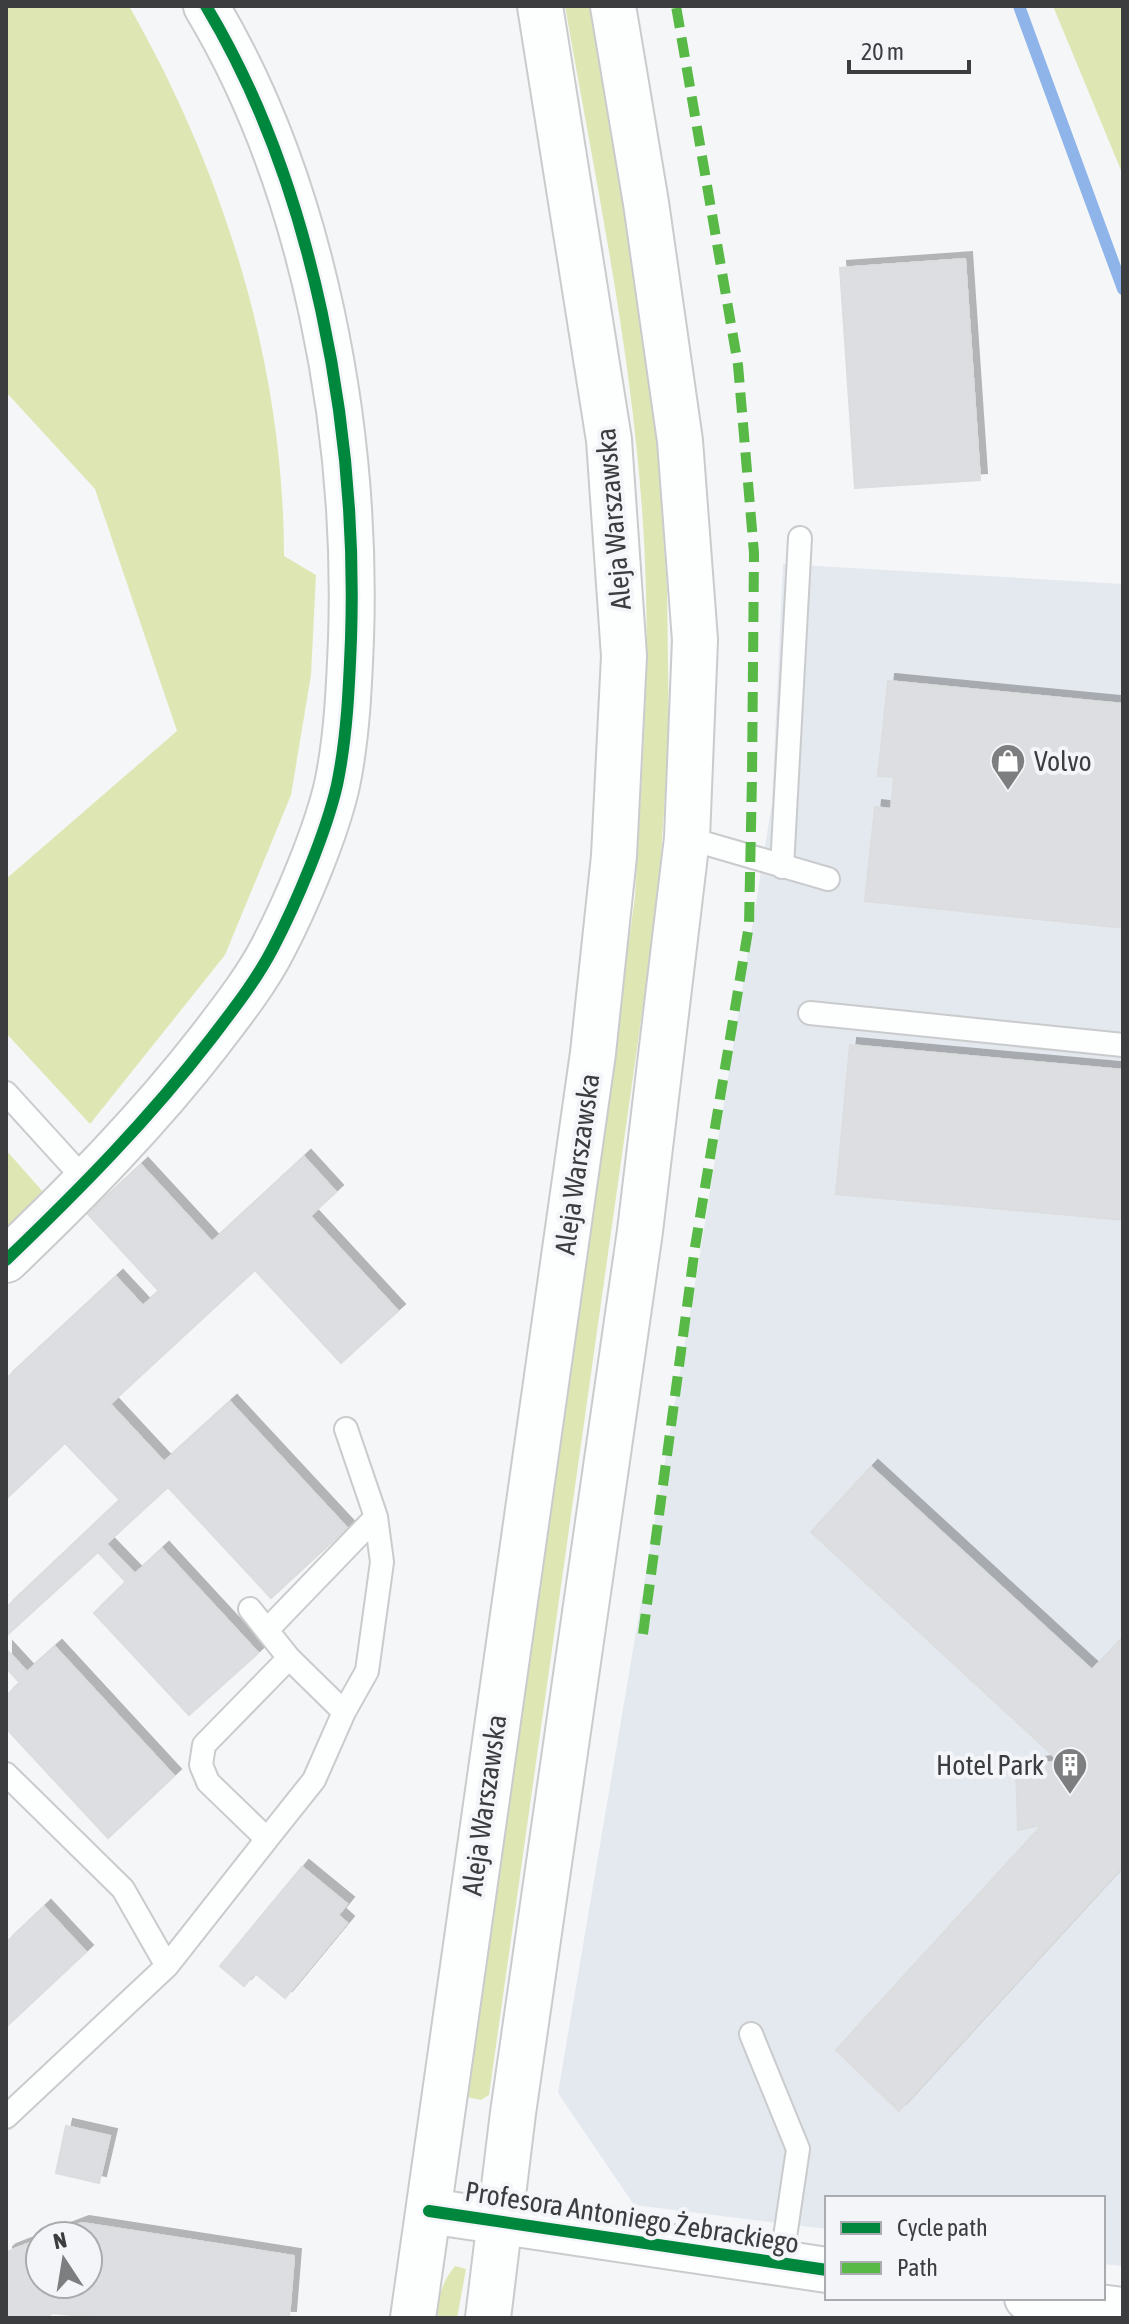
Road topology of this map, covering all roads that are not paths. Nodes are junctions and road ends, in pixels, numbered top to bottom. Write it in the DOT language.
graph roads {
  1 [pos="206,6"];
  2 [pos="540,6"];
  3 [pos="613,6"];
  4 [pos="800,538"];
  5 [pos="687,838"];
  6 [pos="782,867"];
  7 [pos="828,879"];
  8 [pos="810,1013"];
  9 [pos="1123,1045"];
  10 [pos="6,1093"];
  11 [pos="87,1182"];
  12 [pos="6,1260"];
  13 [pos="346,1429"];
  14 [pos="376,1517"];
  15 [pos="250,1609"];
  16 [pos="267,1630"];
  17 [pos="289,1658"];
  18 [pos="344,1712"];
  19 [pos="6,1774"];
  20 [pos="267,1839"];
  21 [pos="167,1966"];
  22 [pos="751,2034"];
  23 [pos="6,2117"];
  24 [pos="429,2211"];
  25 [pos="501,2221"];
  26 [pos="781,2264"];
  27 [pos="825,2270"];
  28 [pos="1043,2300"];
  29 [pos="1123,2310"];
  30 [pos="413,2318"];
  31 [pos="488,2318"];
  1 -- 11 [label="main road"];
  2 -- 24 [label="main road, Aleja Warszawska"];
  3 -- 5 [label="main road"];
  4 -- 6 [label="lane"];
  5 -- 6 [label="lane"];
  5 -- 25 [label="main road"];
  6 -- 7 [label="lane"];
  8 -- 9 [label="lane"];
  10 -- 11 [label="lane"];
  11 -- 12 [label="main road"];
  13 -- 14 [label="lane"];
  14 -- 16 [label="lane"];
  14 -- 18 [label="lane"];
  15 -- 16 [label="lane"];
  16 -- 17 [label="lane"];
  17 -- 18 [label="lane"];
  17 -- 20 [label="lane"];
  18 -- 20 [label="lane"];
  19 -- 21 [label="lane"];
  20 -- 21 [label="lane"];
  21 -- 23 [label="lane"];
  22 -- 26 [label="lane"];
  24 -- 25 [label="main road, Profesora Antoniego Żebrackiego"];
  24 -- 30 [label="main road, Aleja Warszawska"];
  25 -- 26 [label="main road, Profesora Antoniego Żebrackiego"];
  25 -- 31 [label="main road"];
  26 -- 27 [label="main road, Profesora Antoniego Żebrackiego"];
  28 -- 29 [label="main road"];
}
